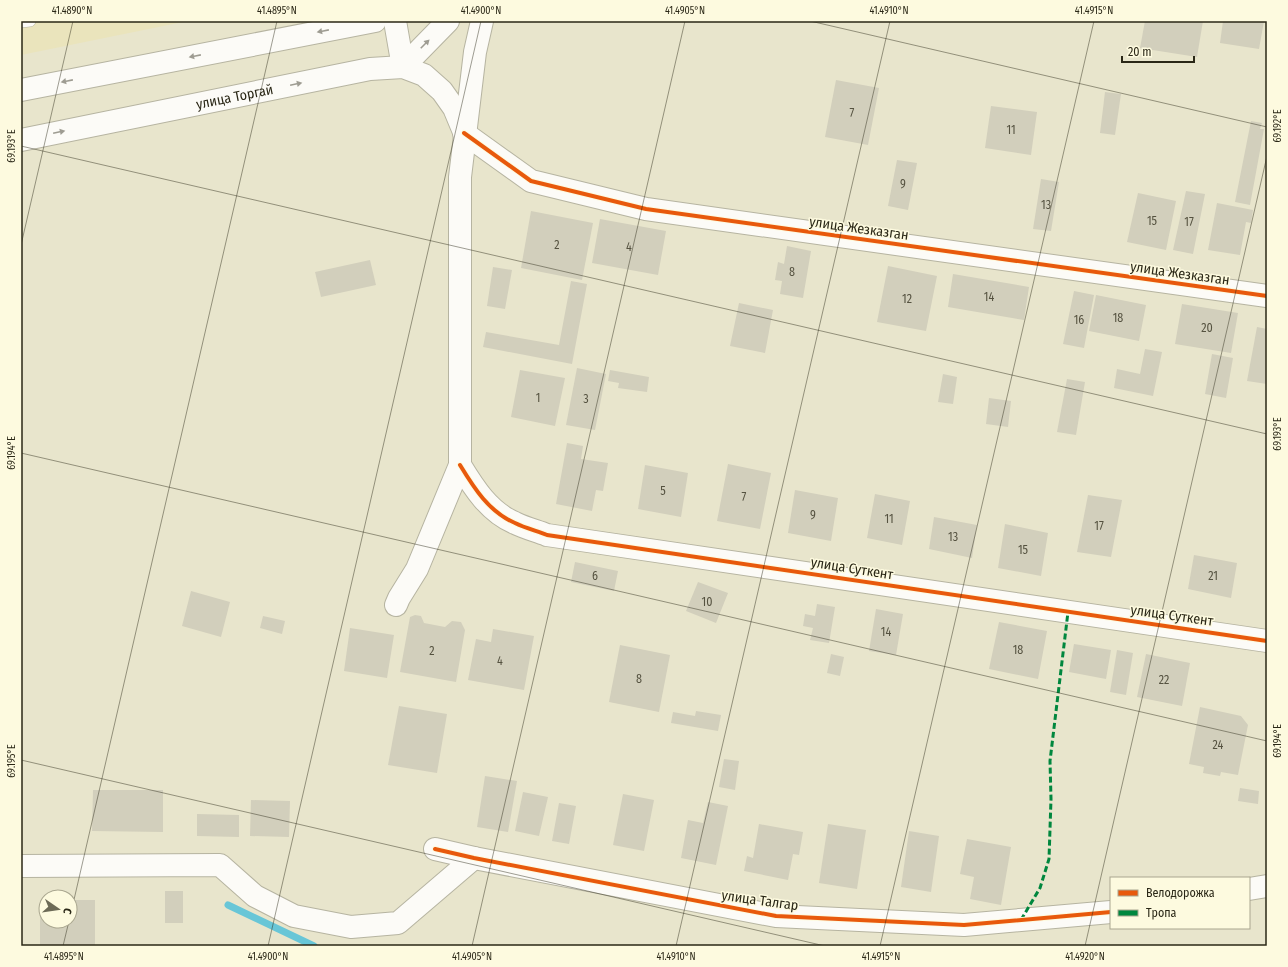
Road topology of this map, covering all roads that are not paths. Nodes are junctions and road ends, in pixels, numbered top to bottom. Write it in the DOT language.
graph roads {
  1 [pos="30,21"];
  2 [pos="375,21"];
  3 [pos="395,21"];
  4 [pos="448,21"];
  5 [pos="482,21"];
  6 [pos="21,22"];
  7 [pos="403,67"];
  8 [pos="21,90"];
  9 [pos="464,133"];
  10 [pos="21,140"];
  11 [pos="1267,296"];
  12 [pos="460,466"];
  13 [pos="396,605"];
  14 [pos="1267,641"];
  15 [pos="435,849"];
  16 [pos="474,858"];
  17 [pos="21,866"];
  18 [pos="1267,886"];
  19 [pos="1250,889"];
  20 [pos="1110,912"];
  1 -- 6 [label="lane"];
  2 -- 8 [label="street, one-way"];
  3 -- 7 [label="street"];
  7 -- 4 [label="street, one-way"];
  5 -- 9 [label="street"];
  7 -- 9 [label="street"];
  10 -- 7 [label="street, улица Торгай, one-way"];
  9 -- 11 [label="street, улица Жезказган"];
  9 -- 12 [label="street"];
  12 -- 13 [label="street"];
  12 -- 14 [label="street, улица Суткент"];
  15 -- 16 [label="street, улица Талгар"];
  16 -- 17 [label="street"];
  16 -- 20 [label="street, улица Талгар"];
  18 -- 19 [label="street"];
}
